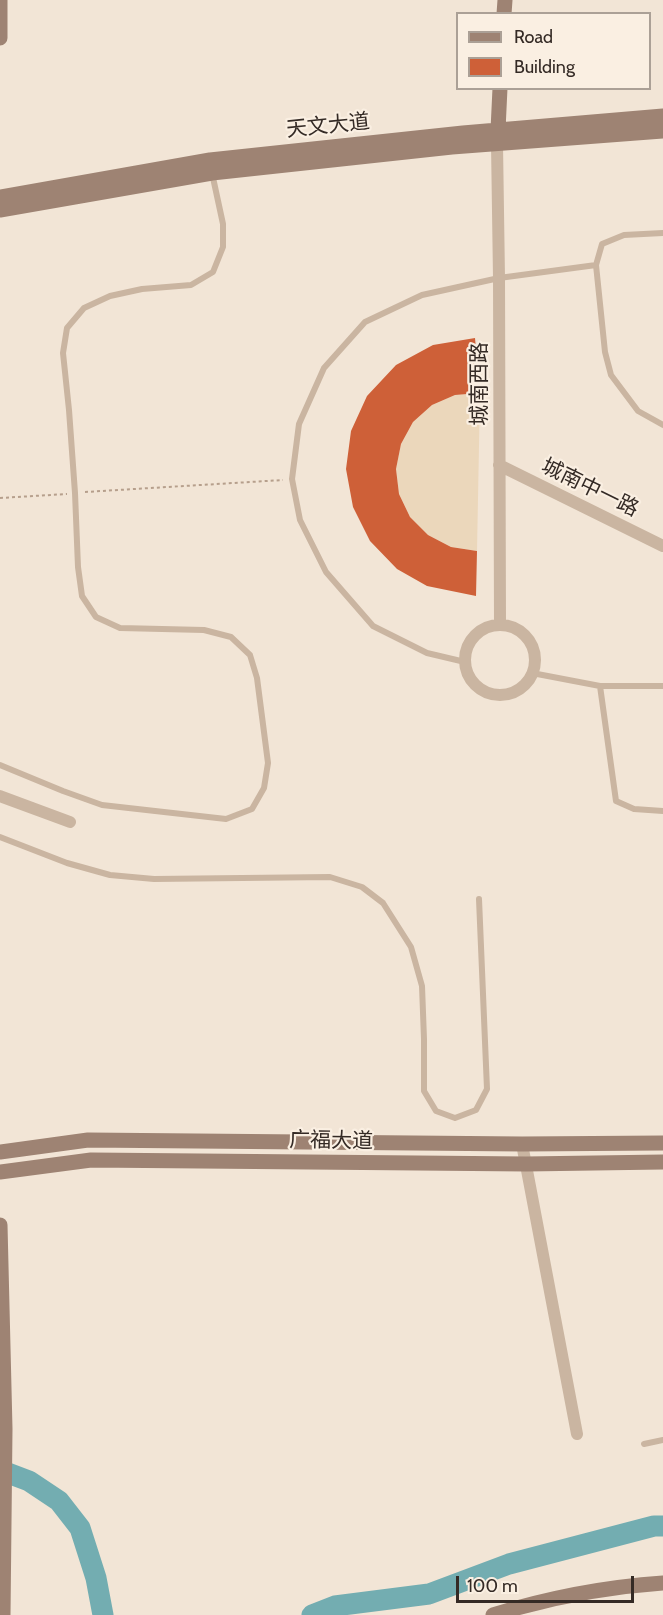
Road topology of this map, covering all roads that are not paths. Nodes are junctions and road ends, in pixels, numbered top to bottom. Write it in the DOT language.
graph roads {
  1 [pos="0,0"];
  2 [pos="0,38"];
  3 [pos="500,90"];
  4 [pos="663,116"];
  5 [pos="663,130"];
  6 [pos="498,137"];
  7 [pos="212,173"];
  8 [pos="0,197"];
  9 [pos="0,210"];
  10 [pos="663,232"];
  11 [pos="596,266"];
  12 [pos="499,278"];
  13 [pos="663,425"];
  14 [pos="499,465"];
  15 [pos="663,546"];
  16 [pos="500,624"];
  17 [pos="465,662"];
  18 [pos="532,673"];
  19 [pos="600,686"];
  20 [pos="663,686"];
  21 [pos="0,765"];
  22 [pos="0,796"];
  23 [pos="663,812"];
  24 [pos="70,822"];
  25 [pos="0,837"];
  26 [pos="479,899"];
  27 [pos="663,1143"];
  28 [pos="522,1144"];
  29 [pos="0,1152"];
  30 [pos="663,1162"];
  31 [pos="526,1164"];
  32 [pos="0,1172"];
  33 [pos="0,1225"];
  34 [pos="577,1434"];
  35 [pos="663,1440"];
  36 [pos="644,1444"];
  37 [pos="663,1583"];
  38 [pos="500,1613"];
  39 [pos="3,1615"];
  1 -- 2 [label="main road"];
  3 -- 6 [label="main road"];
  4 -- 6 [label="main road, 天文大道"];
  5 -- 6 [label="main road, 天文大道"];
  6 -- 7 [label="main road, 天文大道"];
  6 -- 8 [label="main road, 天文大道"];
  6 -- 12 [label="street, 城南西路"];
  7 -- 9 [label="main road, 天文大道"];
  7 -- 21 [label="lane"];
  10 -- 11 [label="lane"];
  11 -- 12 [label="lane"];
  11 -- 13 [label="lane"];
  12 -- 14 [label="street, 城南西路"];
  12 -- 17 [label="lane"];
  14 -- 15 [label="street, 城南中一路"];
  14 -- 16 [label="street, 城南西路"];
  16 -- 17 [label="street"];
  16 -- 18 [label="street"];
  17 -- 18 [label="street"];
  18 -- 19 [label="lane"];
  19 -- 20 [label="lane"];
  19 -- 23 [label="lane"];
  22 -- 24 [label="street"];
  25 -- 26 [label="lane"];
  27 -- 28 [label="main road, 广福大道"];
  28 -- 29 [label="main road, 广福大道"];
  28 -- 31 [label="street"];
  30 -- 31 [label="main road, 广福大道"];
  31 -- 32 [label="main road, 广福大道"];
  31 -- 34 [label="street"];
  33 -- 39 [label="main road"];
  35 -- 36 [label="lane"];
  37 -- 38 [label="main road"];
}
